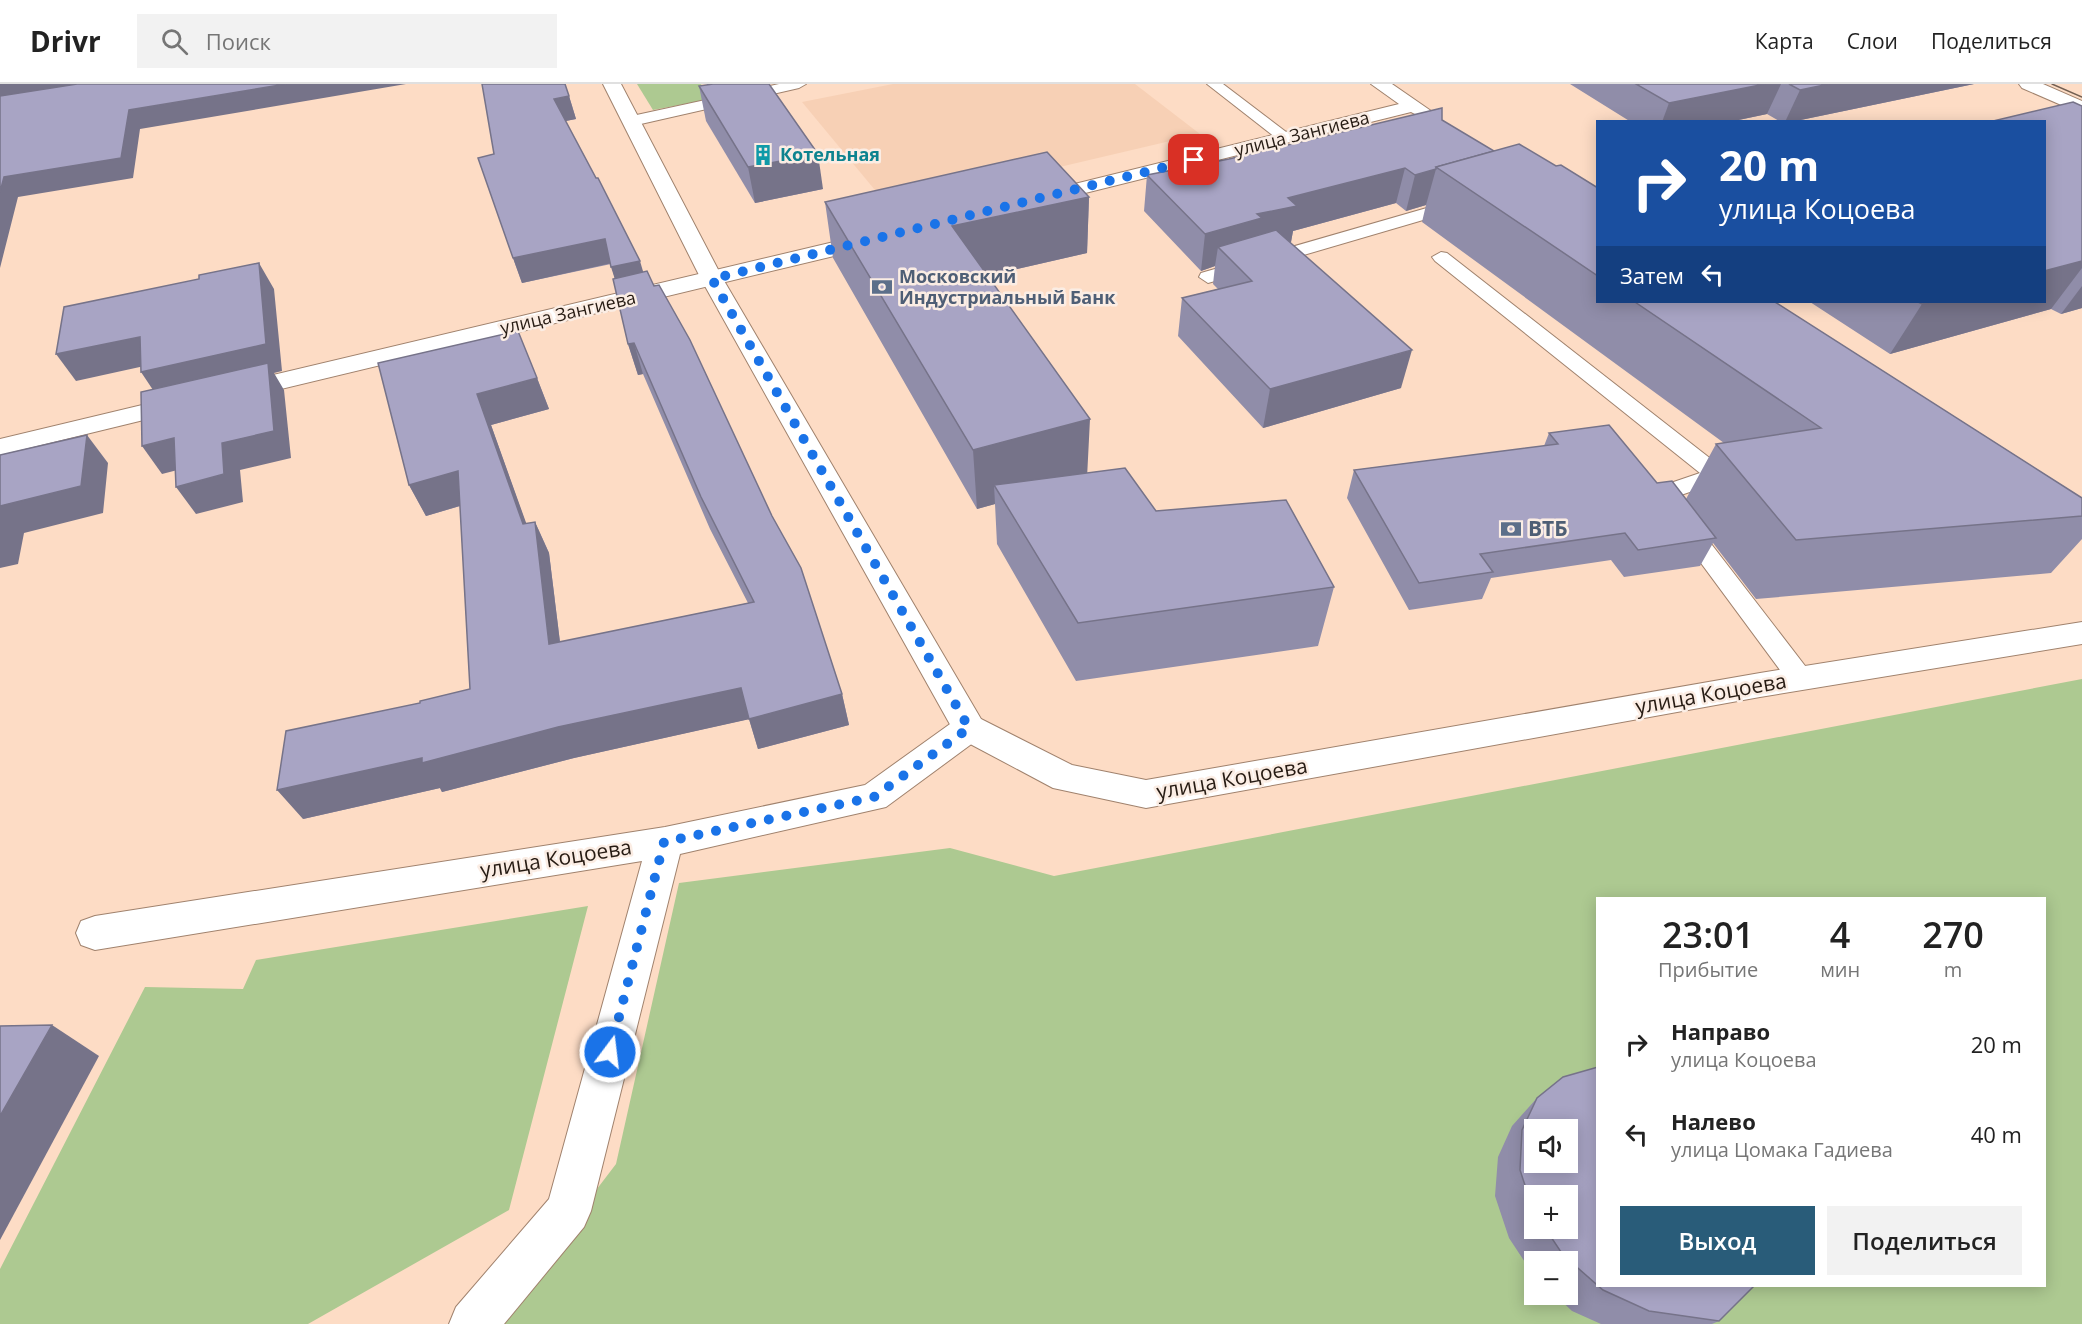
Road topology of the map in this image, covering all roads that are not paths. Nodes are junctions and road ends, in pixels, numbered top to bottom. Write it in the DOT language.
graph roads {
  1 [pos="612,84"];
  2 [pos="799,84"];
  3 [pos="1214,84"];
  4 [pos="1380,84"];
  5 [pos="2028,84"];
  6 [pos="1414,106"];
  7 [pos="2082,108"];
  8 [pos="632,121"];
  9 [pos="1443,125"];
  10 [pos="1286,138"];
  11 [pos="1476,199"];
  12 [pos="1022,203"];
  13 [pos="896,234"];
  14 [pos="1441,258"];
  15 [pos="1208,277"];
  16 [pos="712,279"];
  17 [pos="0,447"];
  18 [pos="2082,633"];
  19 [pos="1800,678"];
  20 [pos="969,728"];
  21 [pos="664,842"];
  22 [pos="95,933"];
  23 [pos="473,1324"];
  1 -- 8 [label="street"];
  2 -- 8 [label="lane"];
  3 -- 10 [label="lane"];
  4 -- 6 [label="street"];
  5 -- 7 [label="street"];
  6 -- 9 [label="street"];
  6 -- 10 [label="street, улица Зангиева"];
  8 -- 16 [label="street"];
  10 -- 12 [label="street, улица Зангиева"];
  11 -- 15 [label="lane"];
  13 -- 16 [label="street, улица Зангиева"];
  14 -- 19 [label="lane"];
  16 -- 17 [label="street, улица Зангиева"];
  16 -- 20 [label="street"];
  18 -- 19 [label="street, улица Коцоева"];
  19 -- 20 [label="street, улица Коцоева"];
  20 -- 21 [label="street, улица Коцоева"];
  21 -- 22 [label="street, улица Коцоева"];
  21 -- 23 [label="street"];
}
